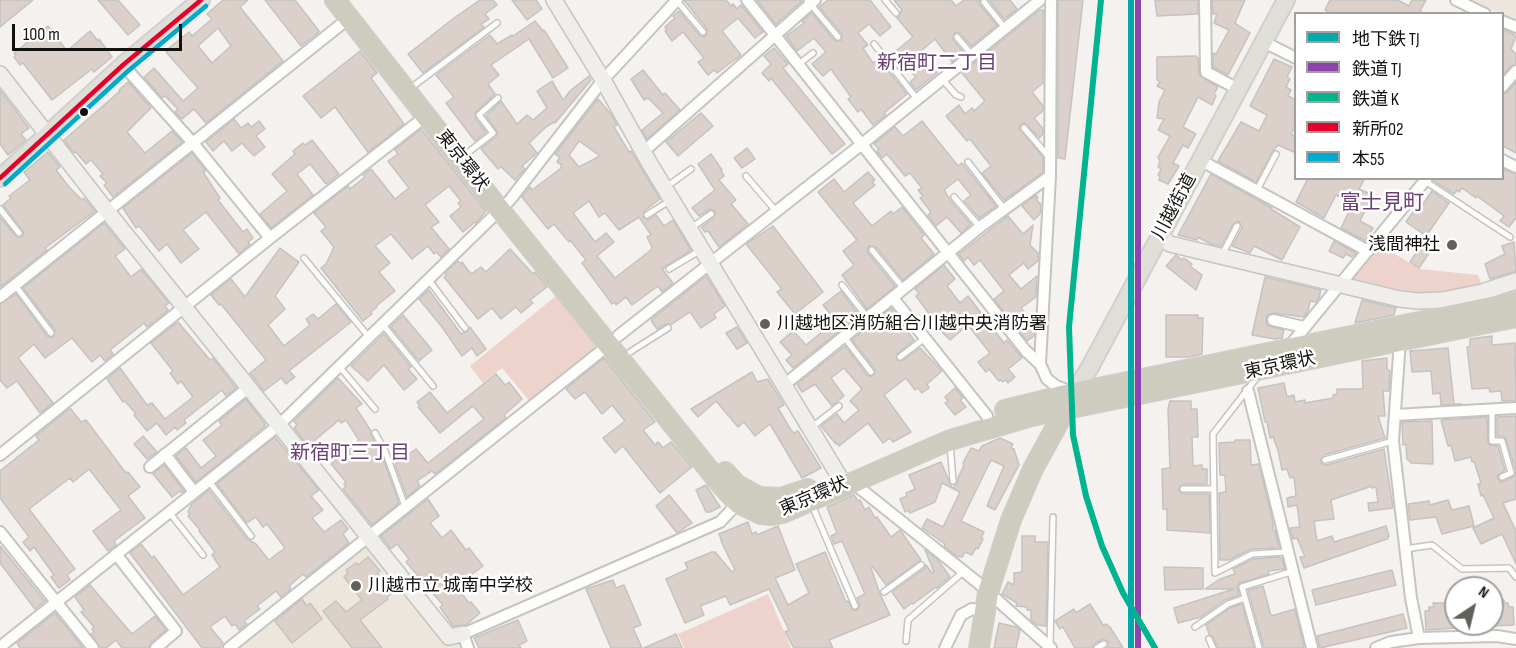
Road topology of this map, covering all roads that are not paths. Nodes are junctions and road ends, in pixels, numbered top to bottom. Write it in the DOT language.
graph roads {
  1 [pos="201,0"];
  2 [pos="335,0"];
  3 [pos="554,0"];
  4 [pos="677,0"];
  5 [pos="747,0"];
  6 [pos="885,0"];
  7 [pos="1040,0"];
  8 [pos="1051,0"];
  9 [pos="1205,0"];
  10 [pos="1285,0"];
  11 [pos="1456,0"];
  12 [pos="810,1"];
  13 [pos="984,2"];
  14 [pos="350,9"];
  15 [pos="1467,10"];
  16 [pos="896,13"];
  17 [pos="497,23"];
  18 [pos="1005,28"];
  19 [pos="703,32"];
  20 [pos="775,35"];
  21 [pos="838,37"];
  22 [pos="957,37"];
  23 [pos="1264,42"];
  24 [pos="874,44"];
  25 [pos="813,52"];
  26 [pos="972,55"];
  27 [pos="1294,57"];
  28 [pos="799,64"];
  29 [pos="123,65"];
  30 [pos="1516,70"];
  31 [pos="0,74"];
  32 [pos="942,79"];
  33 [pos="603,80"];
  34 [pos="416,84"];
  35 [pos="1504,86"];
  36 [pos="1238,89"];
  37 [pos="961,97"];
  38 [pos="498,98"];
  39 [pos="917,99"];
  40 [pos="426,116"];
  41 [pos="1024,128"];
  42 [pos="47,134"];
  43 [pos="193,143"];
  44 [pos="862,144"];
  45 [pos="470,151"];
  46 [pos="643,152"];
  47 [pos="1276,154"];
  48 [pos="1049,158"];
  49 [pos="1200,160"];
  50 [pos="968,162"];
  51 [pos="692,169"];
  52 [pos="746,176"];
  53 [pos="1050,176"];
  54 [pos="0,178"];
  55 [pos="1425,180"];
  56 [pos="1427,180"];
  57 [pos="1257,190"];
  58 [pos="668,194"];
  59 [pos="954,196"];
  60 [pos="505,205"];
  61 [pos="0,209"];
  62 [pos="1005,210"];
  63 [pos="107,211"];
  64 [pos="777,212"];
  65 [pos="711,214"];
  66 [pos="647,215"];
  67 [pos="1237,225"];
  68 [pos="980,227"];
  69 [pos="689,229"];
  70 [pos="19,233"];
  71 [pos="1510,237"];
  72 [pos="270,238"];
  73 [pos="1158,240"];
  74 [pos="702,250"];
  75 [pos="872,250"];
  76 [pos="1368,251"];
  77 [pos="949,253"];
  78 [pos="1221,256"];
  79 [pos="304,258"];
  80 [pos="710,264"];
  81 [pos="669,269"];
  82 [pos="428,279"];
  83 [pos="1516,281"];
  84 [pos="1340,284"];
  85 [pos="15,285"];
  86 [pos="842,285"];
  87 [pos="904,289"];
  88 [pos="0,297"];
  89 [pos="893,298"];
  90 [pos="1516,302"];
  91 [pos="184,306"];
  92 [pos="1516,317"];
  93 [pos="868,318"];
  94 [pos="1273,320"];
  95 [pos="382,323"];
  96 [pos="1304,327"];
  97 [pos="465,328"];
  98 [pos="668,328"];
  99 [pos="51,333"];
  100 [pos="368,336"];
  101 [pos="844,337"];
  102 [pos="925,337"];
  103 [pos="614,340"];
  104 [pos="1401,340"];
  105 [pos="1287,350"];
  106 [pos="630,352"];
  107 [pos="900,357"];
  108 [pos="1040,364"];
  109 [pos="339,366"];
  110 [pos="1263,370"];
  111 [pos="871,372"];
  112 [pos="784,385"];
  113 [pos="1149,385"];
  114 [pos="433,386"];
  115 [pos="249,387"];
  116 [pos="1248,391"];
  117 [pos="1070,401"];
  118 [pos="838,406"];
  119 [pos="1492,408"];
  120 [pos="1516,408"];
  121 [pos="375,409"];
  122 [pos="1395,415"];
  123 [pos="987,416"];
  124 [pos="1017,420"];
  125 [pos="279,424"];
  126 [pos="810,429"];
  127 [pos="375,433"];
  128 [pos="950,440"];
  129 [pos="1393,441"];
  130 [pos="1042,452"];
  131 [pos="0,454"];
  132 [pos="165,454"];
  133 [pos="1325,460"];
  134 [pos="150,467"];
  135 [pos="1502,477"];
  136 [pos="845,479"];
  137 [pos="208,480"];
  138 [pos="953,481"];
  139 [pos="1183,489"];
  140 [pos="1214,489"];
  141 [pos="194,492"];
  142 [pos="810,501"];
  143 [pos="738,502"];
  144 [pos="406,507"];
  145 [pos="169,512"];
  146 [pos="1053,517"];
  147 [pos="0,532"];
  148 [pos="251,536"];
  149 [pos="369,537"];
  150 [pos="1405,549"];
  151 [pos="1289,552"];
  152 [pos="116,554"];
  153 [pos="203,555"];
  154 [pos="921,565"];
  155 [pos="1294,571"];
  156 [pos="963,572"];
  157 [pos="1516,577"];
  158 [pos="884,592"];
  159 [pos="1245,598"];
  160 [pos="56,602"];
  161 [pos="986,602"];
  162 [pos="855,606"];
  163 [pos="1195,627"];
  164 [pos="1419,638"];
  165 [pos="1209,639"];
  166 [pos="1516,640"];
  167 [pos="466,641"];
  168 [pos="906,641"];
  169 [pos="1104,644"];
  170 [pos="2,647"];
  171 [pos="93,648"];
  172 [pos="156,648"];
  173 [pos="229,648"];
  174 [pos="945,648"];
  175 [pos="979,648"];
  176 [pos="1050,648"];
  177 [pos="1097,648"];
  178 [pos="1213,648"];
  179 [pos="1259,648"];
  180 [pos="1312,648"];
  181 [pos="1376,648"];
  182 [pos="1512,648"];
  1 -- 29 [label="main road"];
  2 -- 14 [label="highway, 東京環状"];
  3 -- 33 [label="street"];
  4 -- 19 [label="lane"];
  4 -- 33 [label="street"];
  5 -- 20 [label="street"];
  6 -- 16 [label="lane"];
  7 -- 18 [label="street"];
  8 -- 48 [label="street"];
  9 -- 36 [label="street"];
  10 -- 23 [label="main road, 川越街道"];
  11 -- 15 [label="street"];
  12 -- 20 [label="street"];
  12 -- 21 [label="lane"];
  13 -- 18 [label="lane"];
  14 -- 34 [label="highway, 東京環状"];
  14 -- 40 [label="highway, 東京環状"];
  14 -- 43 [label="street"];
  17 -- 34 [label="lane"];
  18 -- 26 [label="street"];
  20 -- 28 [label="street"];
  20 -- 46 [label="street"];
  22 -- 26 [label="lane"];
  23 -- 27 [label="street"];
  23 -- 36 [label="main road, 川越街道"];
  24 -- 39 [label="lane"];
  25 -- 28 [label="lane"];
  26 -- 32 [label="street"];
  28 -- 44 [label="street"];
  29 -- 42 [label="main road"];
  29 -- 43 [label="street"];
  30 -- 35 [label="street"];
  31 -- 42 [label="street"];
  32 -- 37 [label="lane"];
  32 -- 39 [label="street"];
  33 -- 46 [label="street"];
  33 -- 60 [label="street"];
  34 -- 45 [label="highway, 東京環状"];
  36 -- 49 [label="main road, 川越街道"];
  38 -- 45 [label="lane"];
  39 -- 44 [label="street"];
  40 -- 60 [label="highway, 東京環状"];
  40 -- 72 [label="street"];
  41 -- 48 [label="lane"];
  42 -- 54 [label="main road"];
  42 -- 63 [label="street"];
  43 -- 63 [label="street"];
  43 -- 72 [label="street"];
  44 -- 64 [label="street"];
  44 -- 77 [label="street"];
  45 -- 60 [label="highway, 東京環状"];
  46 -- 58 [label="street"];
  47 -- 57 [label="lane"];
  48 -- 53 [label="street"];
  49 -- 57 [label="street"];
  49 -- 73 [label="main road, 川越街道"];
  50 -- 62 [label="lane"];
  51 -- 58 [label="lane"];
  52 -- 64 [label="lane"];
  53 -- 62 [label="street"];
  53 -- 108 [label="street"];
  55 -- 76 [label="street"];
  56 -- 71 [label="lane"];
  57 -- 76 [label="street"];
  58 -- 66 [label="lane"];
  58 -- 69 [label="street"];
  59 -- 68 [label="lane"];
  60 -- 82 [label="street"];
  60 -- 103 [label="highway, 東京環状"];
  61 -- 70 [label="lane"];
  62 -- 68 [label="street"];
  63 -- 85 [label="street"];
  63 -- 91 [label="street"];
  64 -- 80 [label="street"];
  65 -- 69 [label="lane"];
  67 -- 78 [label="lane"];
  68 -- 77 [label="street"];
  69 -- 74 [label="street"];
  72 -- 91 [label="street"];
  73 -- 78 [label="street"];
  73 -- 117 [label="main road, 川越街道"];
  74 -- 80 [label="street"];
  74 -- 81 [label="lane"];
  75 -- 87 [label="lane"];
  76 -- 84 [label="street"];
  77 -- 87 [label="street"];
  77 -- 108 [label="street"];
  78 -- 84 [label="street"];
  79 -- 100 [label="lane"];
  80 -- 103 [label="street"];
  80 -- 112 [label="street"];
  82 -- 95 [label="street"];
  82 -- 97 [label="lane"];
  83 -- 84 [label="street"];
  84 -- 96 [label="street"];
  85 -- 88 [label="street"];
  85 -- 99 [label="lane"];
  86 -- 93 [label="lane"];
  87 -- 89 [label="street"];
  89 -- 93 [label="street"];
  89 -- 102 [label="street"];
  90 -- 105 [label="highway, 東京環状"];
  91 -- 115 [label="street"];
  91 -- 131 [label="street"];
  92 -- 104 [label="highway, 東京環状"];
  93 -- 101 [label="street"];
  94 -- 96 [label="street"];
  95 -- 100 [label="street"];
  95 -- 114 [label="lane"];
  96 -- 105 [label="street"];
  98 -- 106 [label="lane"];
  100 -- 109 [label="street"];
  101 -- 111 [label="lane"];
  101 -- 112 [label="street"];
  102 -- 107 [label="lane"];
  102 -- 123 [label="street"];
  103 -- 106 [label="highway, 東京環状"];
  103 -- 143 [label="highway, 東京環状"];
  103 -- 144 [label="street"];
  104 -- 110 [label="highway, 東京環状"];
  104 -- 122 [label="street"];
  105 -- 113 [label="highway, 東京環状"];
  106 -- 136 [label="highway, 東京環状"];
  108 -- 117 [label="street"];
  109 -- 121 [label="lane"];
  109 -- 125 [label="street"];
  110 -- 113 [label="highway, 東京環状"];
  110 -- 116 [label="lane"];
  112 -- 126 [label="street"];
  113 -- 117 [label="highway, 東京環状"];
  115 -- 125 [label="street"];
  115 -- 132 [label="street"];
  116 -- 140 [label="lane"];
  116 -- 151 [label="street"];
  117 -- 123 [label="highway, 東京環状"];
  117 -- 124 [label="highway, 東京環状"];
  117 -- 130 [label="highway, 川越街道"];
  118 -- 126 [label="lane"];
  119 -- 120 [label="street"];
  119 -- 122 [label="street"];
  119 -- 135 [label="lane"];
  122 -- 129 [label="street"];
  123 -- 136 [label="highway, 東京環状"];
  124 -- 128 [label="highway, 東京環状"];
  124 -- 130 [label="highway"];
  125 -- 137 [label="street"];
  125 -- 149 [label="street"];
  126 -- 136 [label="street"];
  127 -- 144 [label="lane"];
  128 -- 136 [label="highway, 東京環状"];
  128 -- 138 [label="lane"];
  129 -- 133 [label="lane"];
  129 -- 150 [label="street"];
  130 -- 161 [label="highway, 川越街道"];
  132 -- 134 [label="street"];
  132 -- 141 [label="street"];
  136 -- 142 [label="highway, 東京環状"];
  136 -- 156 [label="street"];
  137 -- 141 [label="street"];
  137 -- 148 [label="lane"];
  139 -- 140 [label="lane"];
  140 -- 151 [label="lane"];
  141 -- 145 [label="street"];
  142 -- 143 [label="highway, 東京環状"];
  142 -- 162 [label="lane"];
  143 -- 167 [label="street"];
  144 -- 149 [label="street"];
  145 -- 152 [label="street"];
  145 -- 153 [label="lane"];
  146 -- 176 [label="lane"];
  147 -- 160 [label="street"];
  149 -- 167 [label="street"];
  149 -- 173 [label="street"];
  150 -- 157 [label="lane"];
  150 -- 164 [label="street"];
  151 -- 155 [label="street"];
  152 -- 160 [label="street"];
  152 -- 172 [label="street"];
  154 -- 158 [label="lane"];
  155 -- 159 [label="lane"];
  155 -- 180 [label="street"];
  156 -- 161 [label="street"];
  156 -- 168 [label="lane"];
  159 -- 163 [label="lane"];
  159 -- 179 [label="lane"];
  160 -- 170 [label="street"];
  160 -- 171 [label="street"];
  161 -- 174 [label="street"];
  161 -- 175 [label="highway, 川越街道"];
  161 -- 176 [label="street"];
  164 -- 166 [label="street"];
  164 -- 181 [label="street"];
  165 -- 178 [label="lane"];
  166 -- 182 [label="street"];
  169 -- 177 [label="lane"];
}
